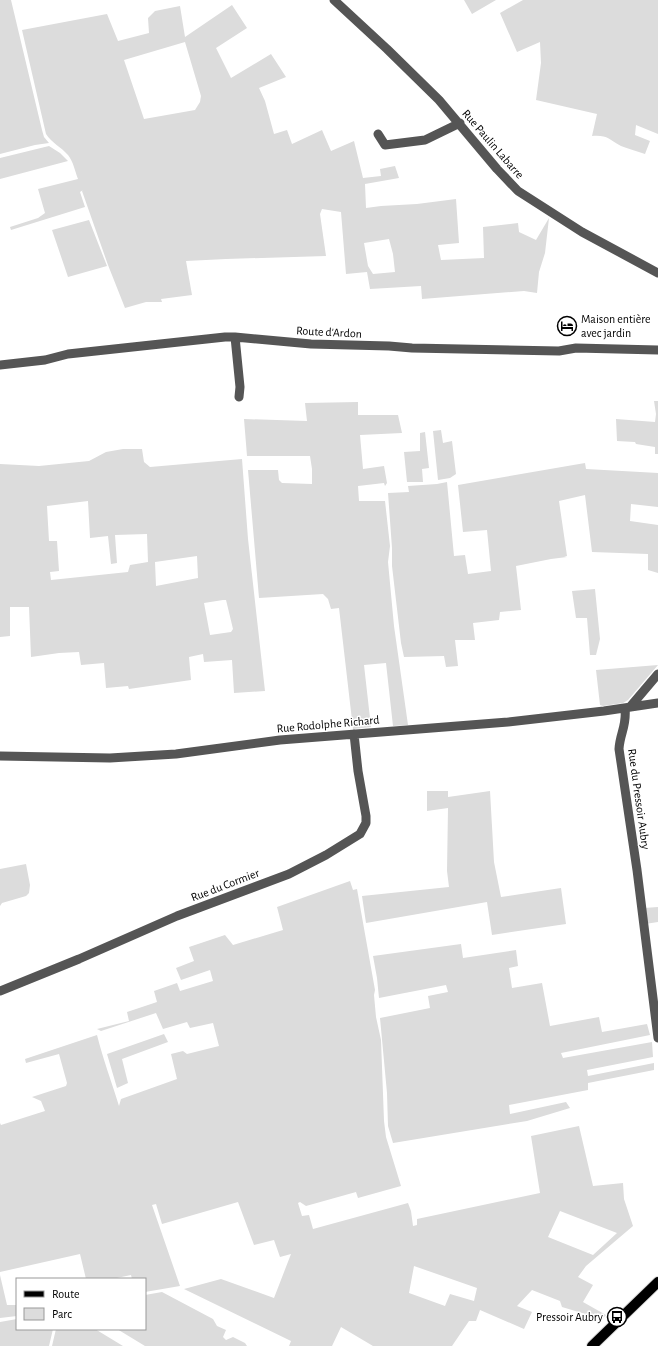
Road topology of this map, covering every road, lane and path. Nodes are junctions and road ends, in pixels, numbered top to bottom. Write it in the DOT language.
graph roads {
  1 [pos="334,0"];
  2 [pos="460,123"];
  3 [pos="378,134"];
  4 [pos="658,273"];
  5 [pos="236,337"];
  6 [pos="658,350"];
  7 [pos="0,365"];
  8 [pos="239,397"];
  9 [pos="658,674"];
  10 [pos="658,703"];
  11 [pos="627,707"];
  12 [pos="354,734"];
  13 [pos="0,756"];
  14 [pos="0,991"];
  15 [pos="658,1038"];
  16 [pos="658,1282"];
  17 [pos="592,1346"];
  1 -- 2 [label="street, Rue Paulin Labarre"];
  2 -- 3 [label="street"];
  2 -- 4 [label="street, Rue Paulin Labarre"];
  5 -- 6 [label="street, Route d'Ardon"];
  5 -- 7 [label="street, Route d'Ardon"];
  5 -- 8 [label="street"];
  9 -- 11 [label="street"];
  10 -- 11 [label="street, Rue Rodolphe Richard"];
  11 -- 12 [label="street, Rue Rodolphe Richard"];
  11 -- 15 [label="street, Rue du Pressoir Aubry"];
  12 -- 13 [label="street, Rue Rodolphe Richard"];
  12 -- 14 [label="street, Rue du Cormier"];
  16 -- 17 [label="main road"];
}
